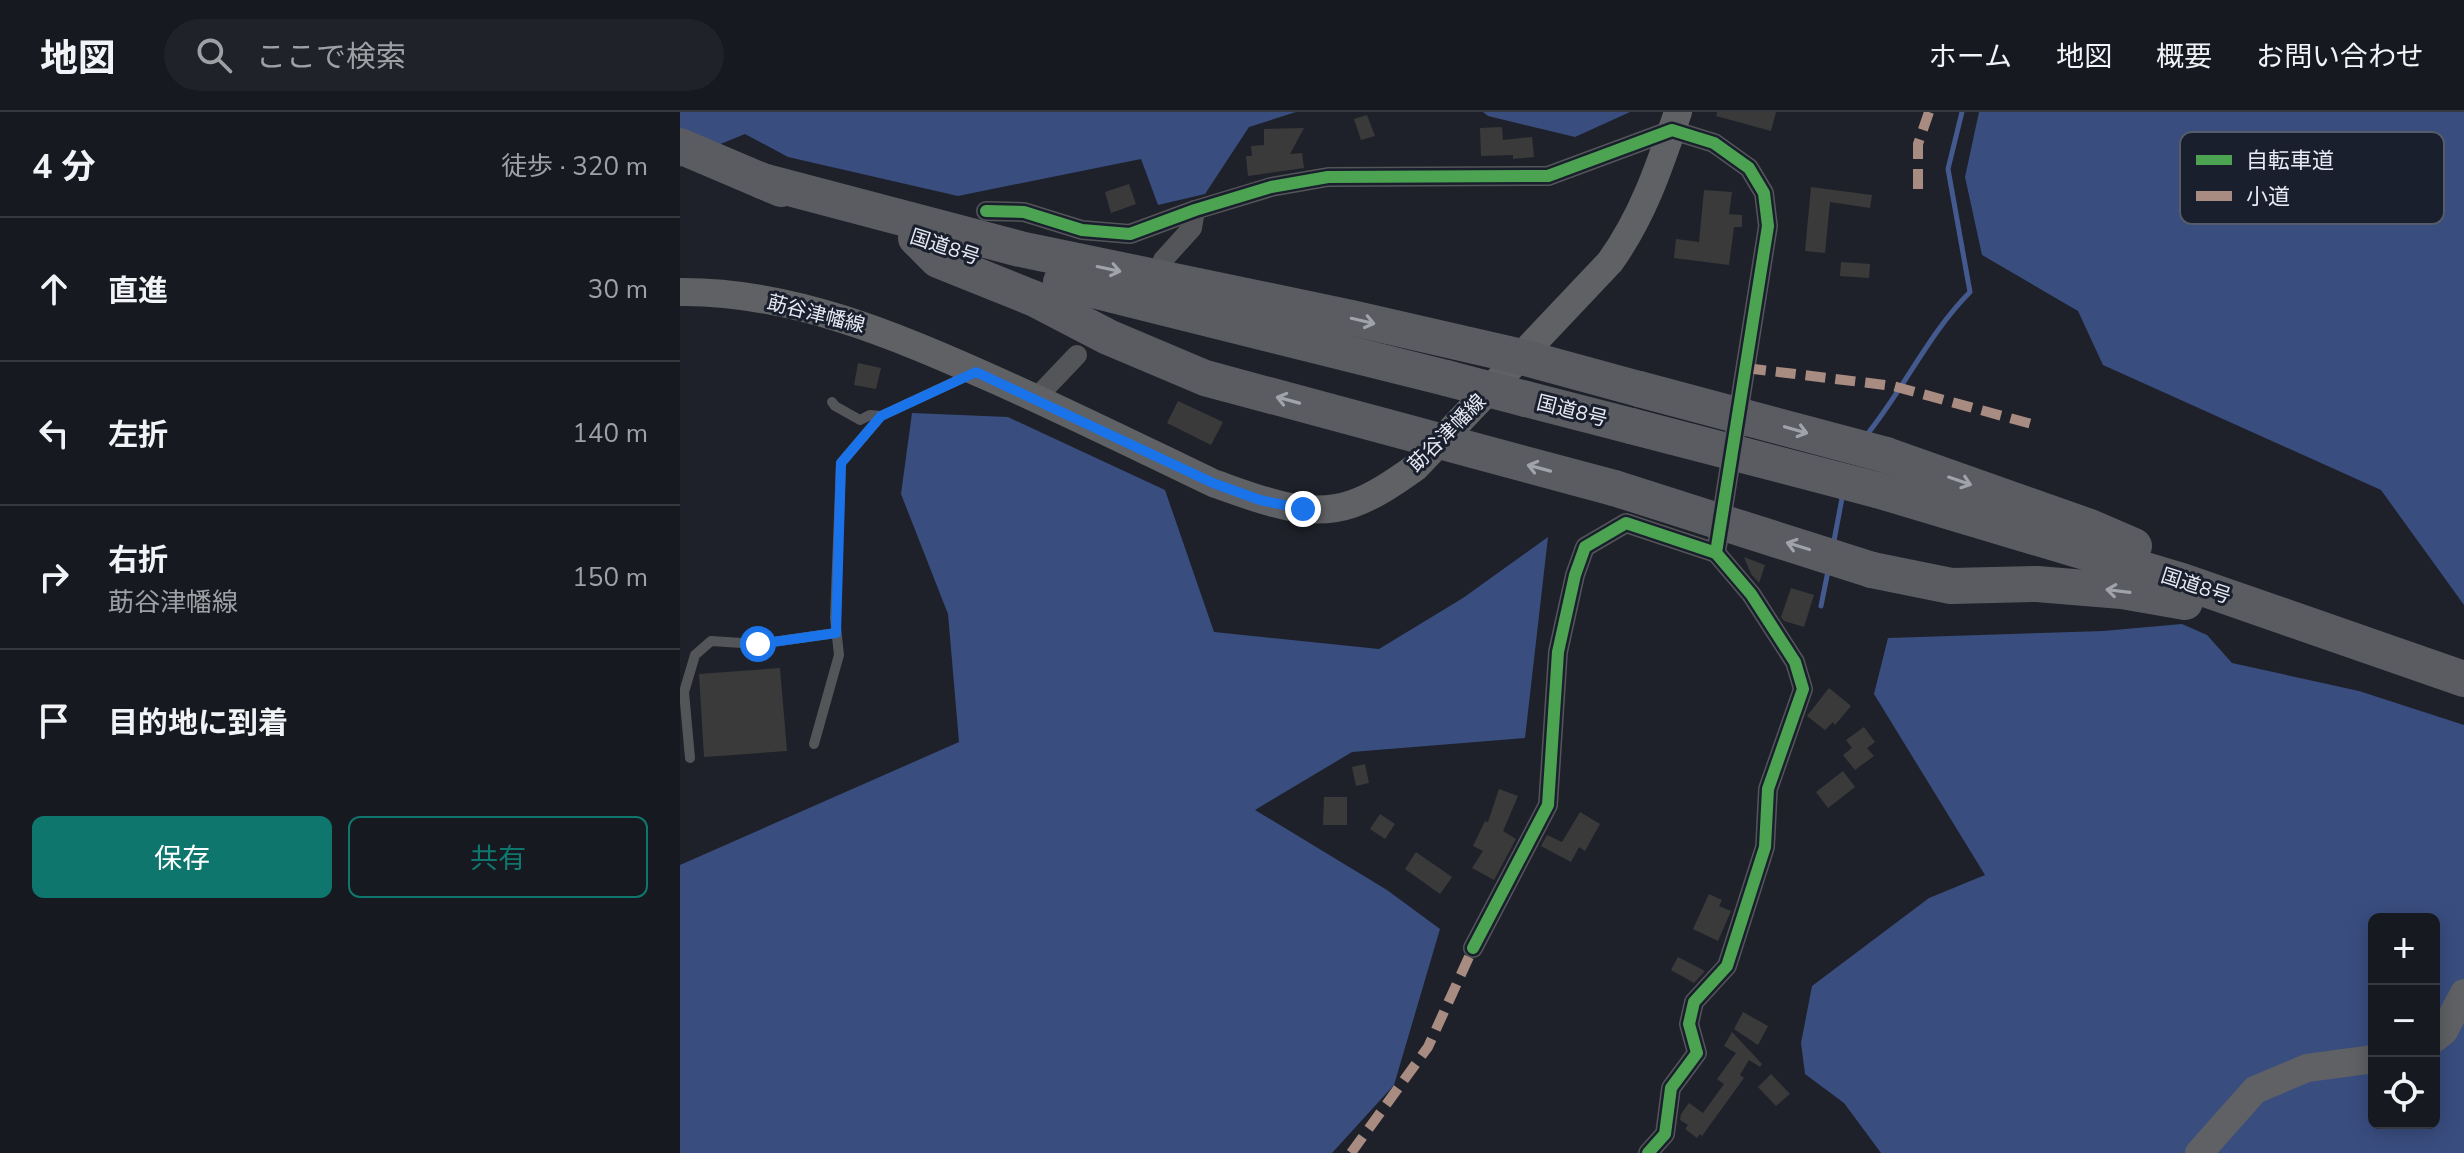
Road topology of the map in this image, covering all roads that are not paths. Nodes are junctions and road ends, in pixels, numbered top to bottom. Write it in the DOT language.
graph roads {
  1 [pos="1675,121"];
  2 [pos="680,146"];
  3 [pos="762,181"];
  4 [pos="1195,210"];
  5 [pos="986,211"];
  6 [pos="916,238"];
  7 [pos="1163,260"];
  8 [pos="680,292"];
  9 [pos="1077,355"];
  10 [pos="1522,357"];
  11 [pos="976,372"];
  12 [pos="1036,398"];
  13 [pos="832,402"];
  14 [pos="881,416"];
  15 [pos="1443,441"];
  16 [pos="1716,553"];
  17 [pos="2218,594"];
  18 [pos="836,633"];
  19 [pos="2464,679"];
  20 [pos="814,744"];
  21 [pos="690,758"];
  22 [pos="1473,948"];
  23 [pos="2464,993"];
  24 [pos="2440,1034"];
  25 [pos="2368,1060"];
  26 [pos="1648,1153"];
  27 [pos="2199,1153"];
  1 -- 4 [label="street"];
  1 -- 10 [label="main road, 莇谷津幡線"];
  1 -- 16 [label="street"];
  2 -- 3 [label="highway, 国道8号"];
  3 -- 6 [label="highway, 国道8号"];
  3 -- 10 [label="highway, one-way"];
  4 -- 5 [label="street"];
  4 -- 7 [label="street"];
  15 -- 6 [label="highway, one-way"];
  6 -- 17 [label="highway, 国道8号, bridge"];
  8 -- 11 [label="main road, 莇谷津幡線"];
  9 -- 12 [label="street"];
  10 -- 15 [label="main road, 莇谷津幡線"];
  10 -- 17 [label="highway, one-way, bridge"];
  11 -- 12 [label="main road, 莇谷津幡線"];
  11 -- 14 [label="lane"];
  12 -- 15 [label="main road, 莇谷津幡線"];
  13 -- 14 [label="lane"];
  14 -- 18 [label="lane"];
  19 -- 15 [label="highway, one-way, bridge"];
  16 -- 22 [label="street"];
  16 -- 26 [label="street"];
  17 -- 19 [label="highway, 国道8号"];
  18 -- 20 [label="lane"];
  18 -- 21 [label="lane"];
  23 -- 24 [label="main road"];
  25 -- 27 [label="main road"];
}
